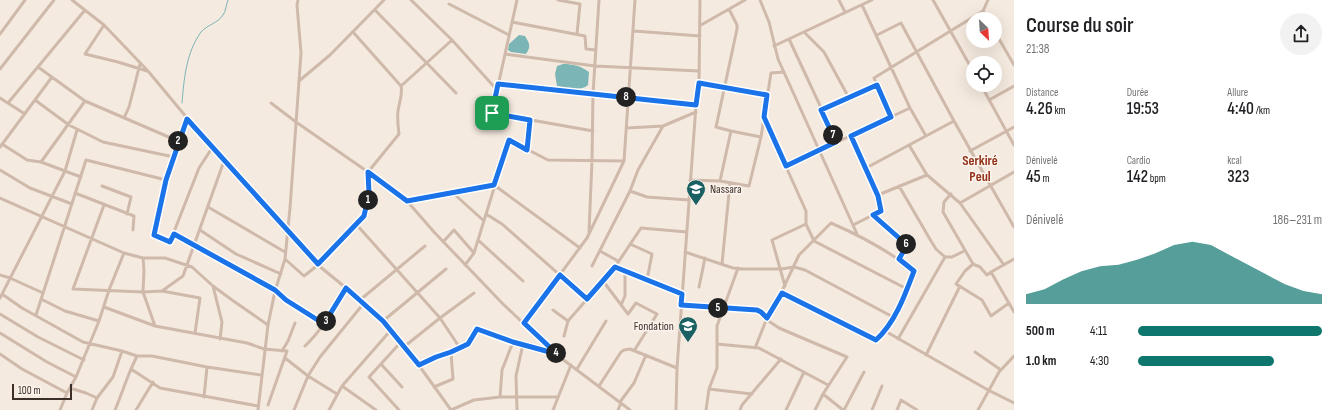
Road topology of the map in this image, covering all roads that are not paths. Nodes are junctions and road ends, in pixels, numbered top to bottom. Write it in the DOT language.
graph roads {
  1 [pos="25,0"];
  2 [pos="54,0"];
  3 [pos="72,0"];
  4 [pos="298,0"];
  5 [pos="384,0"];
  6 [pos="411,0"];
  7 [pos="517,0"];
  8 [pos="558,0"];
  9 [pos="599,0"];
  10 [pos="635,0"];
  11 [pos="700,0"];
  12 [pos="745,0"];
  13 [pos="760,0"];
  14 [pos="838,0"];
  15 [pos="872,0"];
  16 [pos="933,0"];
  17 [pos="988,0"];
  18 [pos="567,1"];
  19 [pos="449,4"];
  20 [pos="862,5"];
  21 [pos="729,9"];
  22 [pos="85,10"];
  23 [pos="375,10"];
  24 [pos="983,11"];
  25 [pos="845,12"];
  26 [pos="512,22"];
  27 [pos="104,25"];
  28 [pos="700,25"];
  29 [pos="634,31"];
  30 [pos="950,31"];
  31 [pos="353,32"];
  32 [pos="804,32"];
  33 [pos="0,34"];
  34 [pos="509,34"];
  35 [pos="577,34"];
  36 [pos="877,35"];
  37 [pos="700,36"];
  38 [pos="788,39"];
  39 [pos="452,40"];
  40 [pos="1002,44"];
  41 [pos="774,46"];
  42 [pos="596,50"];
  43 [pos="916,51"];
  44 [pos="505,54"];
  45 [pos="966,60"];
  46 [pos="1013,62"];
  47 [pos="427,63"];
  48 [pos="140,64"];
  49 [pos="595,66"];
  50 [pos="38,67"];
  51 [pos="631,67"];
  52 [pos="891,67"];
  53 [pos="0,69"];
  54 [pos="139,69"];
  55 [pos="148,71"];
  56 [pos="699,71"];
  57 [pos="784,72"];
  58 [pos="52,77"];
  59 [pos="299,81"];
  60 [pos="699,83"];
  61 [pos="498,84"];
  62 [pos="877,85"];
  63 [pos="401,86"];
  64 [pos="1014,86"];
  65 [pos="724,87"];
  66 [pos="497,90"];
  67 [pos="985,92"];
  68 [pos="456,93"];
  69 [pos="593,94"];
  70 [pos="767,95"];
  71 [pos="0,98"];
  72 [pos="629,98"];
  73 [pos="849,98"];
  74 [pos="35,100"];
  75 [pos="989,100"];
  76 [pos="85,101"];
  77 [pos="8,103"];
  78 [pos="271,103"];
  79 [pos="696,105"];
  80 [pos="910,108"];
  81 [pos="821,110"];
  82 [pos="696,112"];
  83 [pos="25,114"];
  84 [pos="764,117"];
  85 [pos="891,117"];
  86 [pos="124,118"];
  87 [pos="187,119"];
  88 [pos="530,120"];
  89 [pos="954,121"];
  90 [pos="296,122"];
  91 [pos="69,126"];
  92 [pos="663,126"];
  93 [pos="1014,127"];
  94 [pos="627,128"];
  95 [pos="77,130"];
  96 [pos="592,131"];
  97 [pos="731,131"];
  98 [pos="1006,131"];
  99 [pos="851,136"];
  100 [pos="926,136"];
  101 [pos="760,137"];
  102 [pos="178,141"];
  103 [pos="836,142"];
  104 [pos="1014,144"];
  105 [pos="909,145"];
  106 [pos="1,146"];
  107 [pos="212,148"];
  108 [pos="527,150"];
  109 [pos="819,150"];
  110 [pos="970,151"];
  111 [pos="174,157"];
  112 [pos="592,160"];
  113 [pos="224,161"];
  114 [pos="624,161"];
  115 [pos="41,162"];
  116 [pos="786,166"];
  117 [pos="866,168"];
  118 [pos="0,170"];
  119 [pos="65,171"];
  120 [pos="368,172"];
  121 [pos="1014,172"];
  122 [pos="927,175"];
  123 [pos="81,177"];
  124 [pos="166,180"];
  125 [pos="690,180"];
  126 [pos="720,181"];
  127 [pos="730,183"];
  128 [pos="494,185"];
  129 [pos="102,186"];
  130 [pos="899,186"];
  131 [pos="990,186"];
  132 [pos="630,191"];
  133 [pos="75,193"];
  134 [pos="453,193"];
  135 [pos="951,194"];
  136 [pos="51,196"];
  137 [pos="878,196"];
  138 [pos="0,198"];
  139 [pos="689,200"];
  140 [pos="407,201"];
  141 [pos="960,203"];
  142 [pos="72,204"];
  143 [pos="104,205"];
  144 [pos="208,207"];
  145 [pos="127,214"];
  146 [pos="486,214"];
  147 [pos="873,215"];
  148 [pos="41,216"];
  149 [pos="484,221"];
  150 [pos="356,224"];
  151 [pos="806,224"];
  152 [pos="853,225"];
  153 [pos="64,227"];
  154 [pos="1014,227"];
  155 [pos="133,230"];
  156 [pos="200,230"];
  157 [pos="288,231"];
  158 [pos="686,232"];
  159 [pos="174,234"];
  160 [pos="589,234"];
  161 [pos="857,234"];
  162 [pos="93,238"];
  163 [pos="478,240"];
  164 [pos="814,241"];
  165 [pos="443,242"];
  166 [pos="630,244"];
  167 [pos="194,245"];
  168 [pos="425,246"];
  169 [pos="580,248"];
  170 [pos="600,251"];
  171 [pos="964,251"];
  172 [pos="285,252"];
  173 [pos="685,252"];
  174 [pos="124,253"];
  175 [pos="474,253"];
  176 [pos="945,257"];
  177 [pos="143,258"];
  178 [pos="705,258"];
  179 [pos="284,259"];
  180 [pos="899,259"];
  181 [pos="1014,259"];
  182 [pos="618,261"];
  183 [pos="318,264"];
  184 [pos="722,264"];
  185 [pos="972,264"];
  186 [pos="187,265"];
  187 [pos="465,265"];
  188 [pos="1004,265"];
  189 [pos="592,266"];
  190 [pos="615,267"];
  191 [pos="794,267"];
  192 [pos="738,268"];
  193 [pos="396,269"];
  194 [pos="446,269"];
  195 [pos="781,269"];
  196 [pos="625,271"];
  197 [pos="992,272"];
  198 [pos="281,274"];
  199 [pos="0,275"];
  200 [pos="560,275"];
  201 [pos="10,278"];
  202 [pos="647,280"];
  203 [pos="523,281"];
  204 [pos="603,281"];
  205 [pos="213,286"];
  206 [pos="785,286"];
  207 [pos="960,286"];
  208 [pos="699,287"];
  209 [pos="346,288"];
  210 [pos="907,289"];
  211 [pos="109,290"];
  212 [pos="275,290"];
  213 [pos="162,291"];
  214 [pos="143,292"];
  215 [pos="417,292"];
  216 [pos="474,293"];
  217 [pos="782,293"];
  218 [pos="2,294"];
  219 [pos="43,294"];
  220 [pos="682,294"];
  221 [pos="0,298"];
  222 [pos="41,299"];
  223 [pos="587,299"];
  224 [pos="360,300"];
  225 [pos="364,303"];
  226 [pos="1009,303"];
  227 [pos="621,305"];
  228 [pos="681,305"];
  229 [pos="104,307"];
  230 [pos="724,308"];
  231 [pos="553,310"];
  232 [pos="1014,312"];
  233 [pos="0,314"];
  234 [pos="36,315"];
  235 [pos="893,317"];
  236 [pos="440,318"];
  237 [pos="767,318"];
  238 [pos="99,321"];
  239 [pos="383,321"];
  240 [pos="606,321"];
  241 [pos="568,322"];
  242 [pos="295,323"];
  243 [pos="524,323"];
  244 [pos="324,324"];
  245 [pos="268,325"];
  246 [pos="155,326"];
  247 [pos="391,330"];
  248 [pos="885,331"];
  249 [pos="0,333"];
  250 [pos="195,333"];
  251 [pos="564,336"];
  252 [pos="220,339"];
  253 [pos="898,339"];
  254 [pos="401,342"];
  255 [pos="513,342"];
  256 [pos="90,344"];
  257 [pos="523,344"];
  258 [pos="717,344"];
  259 [pos="306,346"];
  260 [pos="405,346"];
  261 [pos="460,348"];
  262 [pos="756,348"];
  263 [pos="264,349"];
  264 [pos="122,351"];
  265 [pos="282,351"];
  266 [pos="634,351"];
  267 [pos="451,352"];
  268 [pos="975,352"];
  269 [pos="0,354"];
  270 [pos="557,354"];
  271 [pos="646,355"];
  272 [pos="926,355"];
  273 [pos="136,356"];
  274 [pos="1014,356"];
  275 [pos="285,358"];
  276 [pos="781,359"];
  277 [pos="84,360"];
  278 [pos="381,364"];
  279 [pos="419,365"];
  280 [pos="571,365"];
  281 [pos="207,367"];
  282 [pos="677,368"];
  283 [pos="131,369"];
  284 [pos="577,369"];
  285 [pos="1001,370"];
  286 [pos="804,372"];
  287 [pos="864,372"];
  288 [pos="261,375"];
  289 [pos="308,376"];
  290 [pos="76,377"];
  291 [pos="153,382"];
  292 [pos="828,385"];
  293 [pos="342,386"];
  294 [pos="599,386"];
  295 [pos="882,386"];
  296 [pos="402,387"];
  297 [pos="434,387"];
  298 [pos="70,388"];
  299 [pos="709,389"];
  300 [pos="988,390"];
  301 [pos="67,393"];
  302 [pos="337,394"];
  303 [pos="752,394"];
  304 [pos="822,394"];
  305 [pos="204,397"];
  306 [pos="500,397"];
  307 [pos="516,397"];
  308 [pos="558,397"];
  309 [pos="97,398"];
  310 [pos="620,403"];
  311 [pos="1014,403"];
  312 [pos="268,405"];
  313 [pos="258,406"];
  314 [pos="60,410"];
  315 [pos="92,410"];
  316 [pos="115,410"];
  317 [pos="136,410"];
  318 [pos="258,410"];
  319 [pos="294,410"];
  320 [pos="329,410"];
  321 [pos="376,410"];
  322 [pos="399,410"];
  323 [pos="517,410"];
  324 [pos="553,410"];
  325 [pos="618,410"];
  326 [pos="630,410"];
  327 [pos="676,410"];
  328 [pos="706,410"];
  329 [pos="740,410"];
  330 [pos="786,410"];
  331 [pos="815,410"];
  332 [pos="844,410"];
  333 [pos="872,410"];
  334 [pos="897,410"];
  335 [pos="917,410"];
  336 [pos="978,410"];
  1 -- 33 [label="street"];
  2 -- 53 [label="street"];
  3 -- 22 [label="street"];
  4 -- 59 [label="street"];
  5 -- 23 [label="street"];
  6 -- 39 [label="street"];
  7 -- 26 [label="street"];
  8 -- 18 [label="street"];
  9 -- 42 [label="street"];
  10 -- 29 [label="street"];
  11 -- 28 [label="street"];
  12 -- 21 [label="street"];
  13 -- 41 [label="street"];
  14 -- 25 [label="street"];
  15 -- 20 [label="street"];
  16 -- 30 [label="street"];
  17 -- 24 [label="street"];
  18 -- 35 [label="street"];
  19 -- 34 [label="street"];
  20 -- 25 [label="street"];
  20 -- 36 [label="street"];
  21 -- 28 [label="street"];
  21 -- 65 [label="street"];
  22 -- 27 [label="street"];
  22 -- 50 [label="street"];
  23 -- 31 [label="street"];
  23 -- 47 [label="street"];
  24 -- 30 [label="street"];
  25 -- 32 [label="street"];
  26 -- 34 [label="street"];
  26 -- 35 [label="street"];
  27 -- 48 [label="street"];
  27 -- 54 [label="street"];
  28 -- 37 [label="street"];
  29 -- 37 [label="street"];
  29 -- 51 [label="street"];
  30 -- 43 [label="street"];
  30 -- 45 [label="street"];
  31 -- 59 [label="street"];
  31 -- 63 [label="street"];
  32 -- 38 [label="street"];
  32 -- 73 [label="street"];
  34 -- 44 [label="street"];
  35 -- 42 [label="street"];
  36 -- 43 [label="street"];
  36 -- 52 [label="street"];
  37 -- 56 [label="street"];
  38 -- 41 [label="street"];
  38 -- 81 [label="street"];
  39 -- 47 [label="street"];
  39 -- 66 [label="street"];
  40 -- 46 [label="street"];
  41 -- 57 [label="street"];
  42 -- 49 [label="street"];
  43 -- 52 [label="street"];
  43 -- 89 [label="street"];
  44 -- 49 [label="street"];
  44 -- 61 [label="street"];
  47 -- 63 [label="street"];
  47 -- 68 [label="street"];
  48 -- 54 [label="street"];
  48 -- 55 [label="street"];
  49 -- 51 [label="street"];
  49 -- 69 [label="street"];
  50 -- 58 [label="street"];
  50 -- 77 [label="street"];
  51 -- 56 [label="street"];
  51 -- 72 [label="street"];
  52 -- 62 [label="street"];
  52 -- 80 [label="street"];
  54 -- 55 [label="street"];
  54 -- 86 [label="street"];
  55 -- 87 [label="street"];
  56 -- 60 [label="street"];
  57 -- 70 [label="street"];
  57 -- 109 [label="street"];
  58 -- 74 [label="street"];
  58 -- 76 [label="street"];
  59 -- 90 [label="street"];
  60 -- 65 [label="street"];
  60 -- 79 [label="street"];
  61 -- 66 [label="street"];
  61 -- 69 [label="street"];
  62 -- 73 [label="street"];
  62 -- 85 [label="street"];
  63 -- 120 [label="street"];
  64 -- 75 [label="street"];
  65 -- 70 [label="street"];
  65 -- 97 [label="street"];
  66 -- 88 [label="street"];
  67 -- 75 [label="street"];
  69 -- 72 [label="street"];
  69 -- 96 [label="street"];
  70 -- 84 [label="street"];
  71 -- 77 [label="street"];
  72 -- 79 [label="street"];
  72 -- 94 [label="street"];
  73 -- 81 [label="street"];
  74 -- 83 [label="street"];
  74 -- 91 [label="street"];
  75 -- 98 [label="street"];
  76 -- 86 [label="street"];
  76 -- 91 [label="street"];
  77 -- 83 [label="street"];
  78 -- 90 [label="street"];
  79 -- 82 [label="street"];
  80 -- 85 [label="street"];
  80 -- 100 [label="street"];
  81 -- 103 [label="street"];
  82 -- 92 [label="street"];
  82 -- 125 [label="street"];
  83 -- 106 [label="street"];
  84 -- 101 [label="street"];
  84 -- 116 [label="street"];
  85 -- 99 [label="street"];
  86 -- 102 [label="street"];
  87 -- 102 [label="street"];
  87 -- 107 [label="street"];
  88 -- 96 [label="street"];
  88 -- 108 [label="street"];
  89 -- 100 [label="street"];
  89 -- 110 [label="street"];
  90 -- 120 [label="street"];
  90 -- 157 [label="street"];
  91 -- 95 [label="street"];
  91 -- 115 [label="street"];
  92 -- 94 [label="street"];
  92 -- 132 [label="street"];
  93 -- 98 [label="street"];
  94 -- 114 [label="street"];
  95 -- 111 [label="street"];
  95 -- 119 [label="street"];
  96 -- 112 [label="street"];
  97 -- 101 [label="street"];
  97 -- 126 [label="street"];
  98 -- 104 [label="street"];
  98 -- 110 [label="street"];
  99 -- 103 [label="street"];
  99 -- 117 [label="street"];
  100 -- 105 [label="street"];
  101 -- 127 [label="street"];
  102 -- 111 [label="street"];
  103 -- 109 [label="street"];
  105 -- 117 [label="street"];
  105 -- 122 [label="street"];
  106 -- 115 [label="street"];
  107 -- 113 [label="street"];
  107 -- 159 [label="street"];
  108 -- 112 [label="street"];
  108 -- 128 [label="street"];
  109 -- 116 [label="street"];
  109 -- 152 [label="street"];
  110 -- 131 [label="street"];
  111 -- 124 [label="street"];
  112 -- 114 [label="street"];
  112 -- 160 [label="street"];
  113 -- 144 [label="street"];
  113 -- 157 [label="street"];
  114 -- 160 [label="street"];
  115 -- 119 [label="street"];
  116 -- 151 [label="street"];
  117 -- 137 [label="street"];
  118 -- 136 [label="street"];
  119 -- 123 [label="street"];
  119 -- 136 [label="street"];
  120 -- 140 [label="street"];
  120 -- 150 [label="street"];
  121 -- 131 [label="street"];
  122 -- 130 [label="street"];
  122 -- 135 [label="street"];
  123 -- 124 [label="street"];
  123 -- 133 [label="street"];
  124 -- 159 [label="street"];
  125 -- 126 [label="street"];
  125 -- 139 [label="street"];
  126 -- 127 [label="street"];
  127 -- 184 [label="street"];
  128 -- 134 [label="street"];
  128 -- 146 [label="street"];
  128 -- 169 [label="street"];
  129 -- 145 [label="street"];
  130 -- 137 [label="street"];
  130 -- 176 [label="street"];
  131 -- 141 [label="street"];
  131 -- 154 [label="street"];
  132 -- 139 [label="street"];
  132 -- 170 [label="street"];
  133 -- 142 [label="street"];
  133 -- 143 [label="street"];
  134 -- 140 [label="street"];
  134 -- 149 [label="street"];
  135 -- 141 [label="street"];
  135 -- 171 [label="street"];
  136 -- 142 [label="street"];
  136 -- 148 [label="street"];
  137 -- 147 [label="street"];
  138 -- 148 [label="street"];
  139 -- 158 [label="street"];
  140 -- 165 [label="street"];
  141 -- 188 [label="street"];
  142 -- 153 [label="street"];
  143 -- 145 [label="street"];
  143 -- 162 [label="street"];
  144 -- 156 [label="street"];
  144 -- 172 [label="street"];
  145 -- 155 [label="street"];
  146 -- 149 [label="street"];
  146 -- 200 [label="street"];
  147 -- 152 [label="street"];
  147 -- 180 [label="street"];
  148 -- 153 [label="street"];
  148 -- 201 [label="street"];
  149 -- 163 [label="street"];
  150 -- 183 [label="street"];
  150 -- 193 [label="street"];
  151 -- 164 [label="street"];
  151 -- 195 [label="street"];
  152 -- 161 [label="street"];
  153 -- 162 [label="street"];
  153 -- 219 [label="street"];
  156 -- 167 [label="street"];
  156 -- 198 [label="street"];
  157 -- 172 [label="street"];
  157 -- 183 [label="street"];
  158 -- 166 [label="street"];
  158 -- 173 [label="street"];
  159 -- 167 [label="street"];
  160 -- 169 [label="street"];
  161 -- 164 [label="street"];
  161 -- 180 [label="street"];
  162 -- 174 [label="street"];
  162 -- 211 [label="street"];
  163 -- 175 [label="street"];
  163 -- 203 [label="street"];
  164 -- 191 [label="street"];
  164 -- 210 [label="street"];
  165 -- 175 [label="street"];
  165 -- 187 [label="street"];
  166 -- 182 [label="street"];
  166 -- 202 [label="street"];
  167 -- 186 [label="street"];
  167 -- 212 [label="street"];
  168 -- 193 [label="street"];
  169 -- 200 [label="street"];
  170 -- 182 [label="street"];
  170 -- 189 [label="street"];
  171 -- 176 [label="street"];
  171 -- 185 [label="street"];
  172 -- 179 [label="street"];
  173 -- 178 [label="street"];
  173 -- 220 [label="street"];
  174 -- 177 [label="street"];
  174 -- 211 [label="street"];
  175 -- 187 [label="street"];
  176 -- 253 [label="street"];
  177 -- 186 [label="street"];
  177 -- 214 [label="street"];
  178 -- 184 [label="street"];
  178 -- 208 [label="street"];
  179 -- 183 [label="street"];
  179 -- 198 [label="street"];
  180 -- 210 [label="street"];
  181 -- 188 [label="street"];
  182 -- 190 [label="street"];
  183 -- 209 [label="street"];
  184 -- 192 [label="street"];
  185 -- 197 [label="street"];
  185 -- 207 [label="street"];
  186 -- 205 [label="street"];
  186 -- 213 [label="street"];
  187 -- 243 [label="street"];
  188 -- 197 [label="street"];
  190 -- 196 [label="street"];
  190 -- 204 [label="street"];
  191 -- 195 [label="street"];
  191 -- 206 [label="street"];
  191 -- 235 [label="street"];
  192 -- 195 [label="street"];
  192 -- 230 [label="street"];
  193 -- 215 [label="street"];
  193 -- 224 [label="street"];
  194 -- 215 [label="street"];
  195 -- 206 [label="street"];
  196 -- 202 [label="street"];
  196 -- 227 [label="street"];
  197 -- 226 [label="street"];
  198 -- 212 [label="street"];
  199 -- 201 [label="street"];
  200 -- 223 [label="street"];
  200 -- 243 [label="street"];
  201 -- 218 [label="street"];
  201 -- 219 [label="street"];
  202 -- 220 [label="street"];
  204 -- 223 [label="street"];
  204 -- 227 [label="street"];
  205 -- 245 [label="street"];
  205 -- 252 [label="street"];
  206 -- 217 [label="street"];
  207 -- 226 [label="street"];
  207 -- 272 [label="street"];
  209 -- 224 [label="street"];
  209 -- 244 [label="street"];
  210 -- 235 [label="street"];
  211 -- 214 [label="street"];
  211 -- 229 [label="street"];
  212 -- 244 [label="street"];
  212 -- 245 [label="street"];
  213 -- 214 [label="street"];
  213 -- 250 [label="street"];
  214 -- 246 [label="street"];
  215 -- 236 [label="street"];
  215 -- 239 [label="street"];
  216 -- 236 [label="street"];
  217 -- 237 [label="street"];
  217 -- 248 [label="street"];
  218 -- 221 [label="street"];
  218 -- 234 [label="street"];
  219 -- 222 [label="street"];
  220 -- 228 [label="street"];
  222 -- 234 [label="street"];
  222 -- 238 [label="street"];
  223 -- 241 [label="street"];
  224 -- 225 [label="street"];
  225 -- 239 [label="street"];
  225 -- 289 [label="street"];
  226 -- 232 [label="street"];
  227 -- 266 [label="street"];
  228 -- 230 [label="street"];
  228 -- 282 [label="street"];
  229 -- 238 [label="street"];
  229 -- 246 [label="street"];
  230 -- 237 [label="street"];
  230 -- 258 [label="street"];
  231 -- 241 [label="street"];
  233 -- 277 [label="street"];
  234 -- 256 [label="street"];
  235 -- 248 [label="street"];
  236 -- 260 [label="street"];
  236 -- 261 [label="street"];
  237 -- 262 [label="street"];
  237 -- 292 [label="street"];
  238 -- 256 [label="street"];
  239 -- 247 [label="street"];
  240 -- 284 [label="street"];
  241 -- 251 [label="street"];
  242 -- 265 [label="street"];
  243 -- 270 [label="street"];
  244 -- 259 [label="street"];
  245 -- 263 [label="street"];
  246 -- 250 [label="street"];
  247 -- 254 [label="street"];
  247 -- 293 [label="street"];
  248 -- 253 [label="street"];
  249 -- 290 [label="street"];
  250 -- 252 [label="street"];
  252 -- 263 [label="street"];
  253 -- 272 [label="street"];
  254 -- 260 [label="street"];
  254 -- 278 [label="street"];
  255 -- 257 [label="street"];
  255 -- 261 [label="street"];
  255 -- 306 [label="street"];
  256 -- 264 [label="street"];
  256 -- 277 [label="street"];
  257 -- 270 [label="street"];
  257 -- 307 [label="street"];
  258 -- 262 [label="street"];
  258 -- 299 [label="street"];
  260 -- 279 [label="street"];
  261 -- 267 [label="street"];
  262 -- 276 [label="street"];
  263 -- 265 [label="street"];
  263 -- 288 [label="street"];
  264 -- 273 [label="street"];
  264 -- 309 [label="street"];
  265 -- 275 [label="street"];
  266 -- 271 [label="street"];
  266 -- 294 [label="street"];
  267 -- 279 [label="street"];
  267 -- 297 [label="street"];
  268 -- 285 [label="street"];
  269 -- 301 [label="street"];
  270 -- 280 [label="street"];
  271 -- 282 [label="street"];
  271 -- 310 [label="street"];
  272 -- 300 [label="street"];
  273 -- 281 [label="street"];
  273 -- 283 [label="street"];
  274 -- 285 [label="street"];
  275 -- 289 [label="street"];
  275 -- 312 [label="street"];
  276 -- 286 [label="street"];
  276 -- 303 [label="street"];
  277 -- 290 [label="street"];
  278 -- 296 [label="street"];
  278 -- 322 [label="street"];
  279 -- 297 [label="street"];
  280 -- 284 [label="street"];
  280 -- 308 [label="street"];
  281 -- 288 [label="street"];
  281 -- 305 [label="street"];
  282 -- 327 [label="street"];
  283 -- 291 [label="street"];
  283 -- 316 [label="street"];
  284 -- 294 [label="street"];
  285 -- 300 [label="street"];
  286 -- 292 [label="street"];
  286 -- 330 [label="street"];
  287 -- 332 [label="street"];
  288 -- 313 [label="street"];
  289 -- 302 [label="street"];
  289 -- 319 [label="street"];
  290 -- 298 [label="street"];
  291 -- 305 [label="street"];
  291 -- 317 [label="street"];
  292 -- 304 [label="street"];
  293 -- 302 [label="street"];
  293 -- 321 [label="street"];
  294 -- 310 [label="street"];
  295 -- 333 [label="street"];
  297 -- 306 [label="street"];
  298 -- 301 [label="street"];
  298 -- 309 [label="street"];
  299 -- 303 [label="street"];
  299 -- 328 [label="street"];
  300 -- 311 [label="street"];
  300 -- 336 [label="street"];
  301 -- 314 [label="street"];
  302 -- 320 [label="street"];
  303 -- 329 [label="street"];
  304 -- 331 [label="street"];
  304 -- 332 [label="street"];
  305 -- 313 [label="street"];
  306 -- 307 [label="street"];
  307 -- 308 [label="street"];
  307 -- 323 [label="street"];
  308 -- 324 [label="street"];
  309 -- 315 [label="street"];
  310 -- 325 [label="street"];
  310 -- 326 [label="street"];
  313 -- 318 [label="street"];
  334 -- 335 [label="street"];
}
